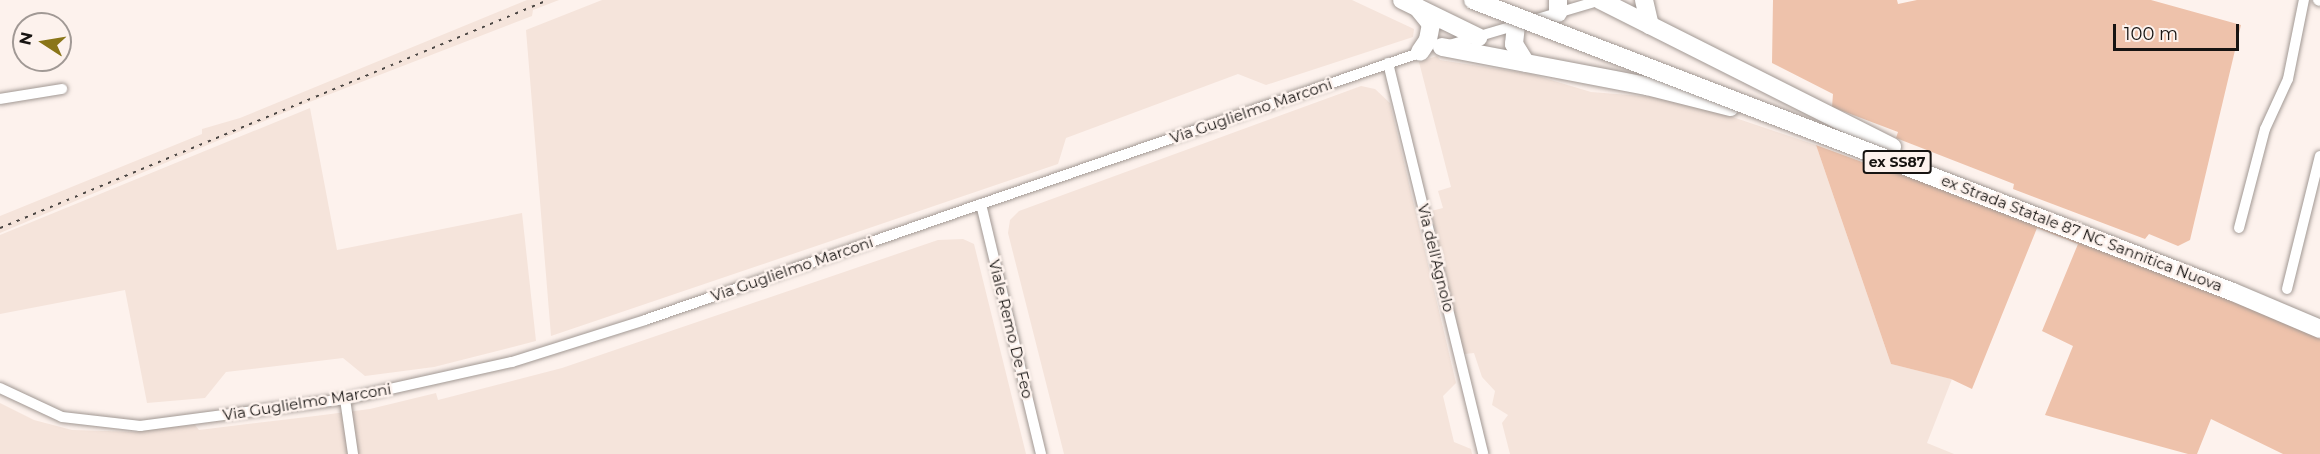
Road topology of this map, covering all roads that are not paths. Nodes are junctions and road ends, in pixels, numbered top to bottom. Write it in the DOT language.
graph roads {
  1 [pos="1473,0"];
  2 [pos="1504,0"];
  3 [pos="1600,0"];
  4 [pos="1644,0"];
  5 [pos="2304,0"];
  6 [pos="1410,3"];
  7 [pos="1562,7"];
  8 [pos="1650,25"];
  9 [pos="1516,26"];
  10 [pos="1478,37"];
  11 [pos="1442,47"];
  12 [pos="1420,52"];
  13 [pos="1388,63"];
  14 [pos="1526,63"];
  15 [pos="62,89"];
  16 [pos="0,99"];
  17 [pos="1812,129"];
  18 [pos="1892,147"];
  19 [pos="2320,156"];
  20 [pos="981,204"];
  21 [pos="2239,228"];
  22 [pos="2287,290"];
  23 [pos="2320,318"];
  24 [pos="2320,329"];
  25 [pos="0,388"];
  26 [pos="345,399"];
  27 [pos="353,454"];
  28 [pos="1041,454"];
  29 [pos="1483,454"];
  1 -- 17 [label="highway, ex Strada Statale 87 NC Sannitica Nuova / ex SS87, bridge"];
  2 -- 18 [label="highway, ex Strada Statale 87 NC Sannitica Nuova / ex SS87"];
  3 -- 7 [label="street, Via Guglielmo Marconi"];
  3 -- 8 [label="highway"];
  4 -- 8 [label="highway"];
  5 -- 21 [label="street"];
  6 -- 10 [label="highway"];
  6 -- 12 [label="highway"];
  7 -- 9 [label="street, Via Guglielmo Marconi"];
  8 -- 18 [label="highway"];
  9 -- 10 [label="street, Via Guglielmo Marconi"];
  9 -- 14 [label="highway"];
  10 -- 11 [label="street, Via Guglielmo Marconi"];
  11 -- 12 [label="street, Via Guglielmo Marconi"];
  11 -- 14 [label="highway"];
  12 -- 13 [label="street, Via Guglielmo Marconi"];
  13 -- 20 [label="street, Via Guglielmo Marconi"];
  13 -- 29 [label="street, Via dell'Agnolo"];
  14 -- 17 [label="highway, bridge"];
  15 -- 16 [label="street"];
  17 -- 24 [label="highway, ex Strada Statale 87 NC Sannitica Nuova / ex SS87, bridge"];
  18 -- 23 [label="highway, ex Strada Statale 87 NC Sannitica Nuova / ex SS87"];
  19 -- 22 [label="street"];
  20 -- 26 [label="street, Via Guglielmo Marconi"];
  20 -- 28 [label="street, Viale Remo De Feo"];
  25 -- 26 [label="street, Via Guglielmo Marconi"];
  26 -- 27 [label="street"];
}
